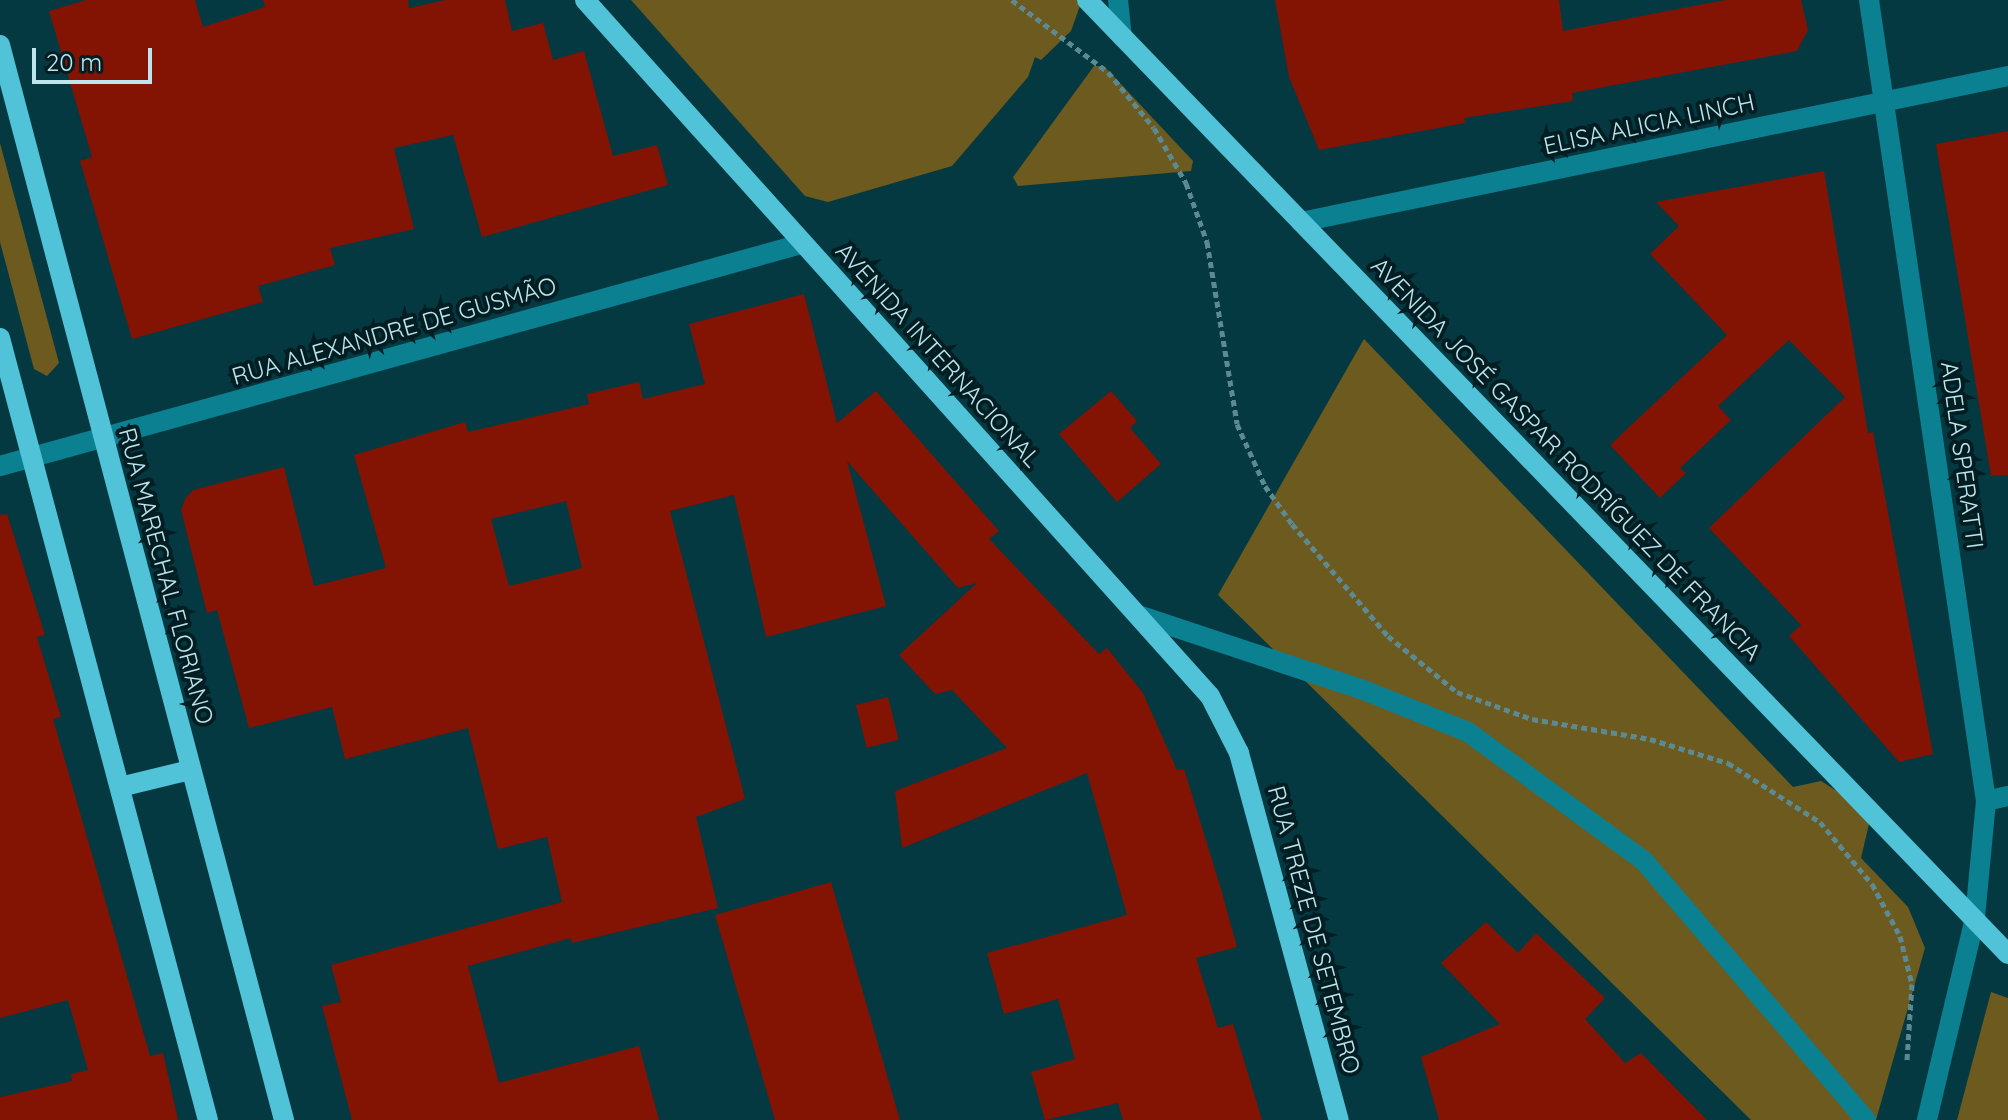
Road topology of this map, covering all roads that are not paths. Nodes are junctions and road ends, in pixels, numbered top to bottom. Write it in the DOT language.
graph roads {
  1 [pos="585,0"];
  2 [pos="1087,0"];
  3 [pos="1118,0"];
  4 [pos="1869,0"];
  5 [pos="1122,37"];
  6 [pos="0,45"];
  7 [pos="2008,76"];
  8 [pos="1884,101"];
  9 [pos="1301,222"];
  10 [pos="801,244"];
  11 [pos="0,338"];
  12 [pos="103,440"];
  13 [pos="32,457"];
  14 [pos="0,466"];
  15 [pos="1141,616"];
  16 [pos="1239,753"];
  17 [pos="190,770"];
  18 [pos="120,787"];
  19 [pos="2008,796"];
  20 [pos="1986,801"];
  21 [pos="1975,918"];
  22 [pos="2008,954"];
  23 [pos="208,1120"];
  24 [pos="284,1120"];
  25 [pos="1339,1120"];
  26 [pos="1866,1120"];
  27 [pos="1927,1120"];
  1 -- 10 [label="main road, AVENIDA INTERNACIONAL"];
  2 -- 5 [label="main road, AVENIDA JOSÉ GASPAR RODRÍGUEZ DE FRANCIA"];
  3 -- 5 [label="street"];
  4 -- 8 [label="street, ADELA SPERATTI"];
  5 -- 9 [label="main road, AVENIDA JOSÉ GASPAR RODRÍGUEZ DE FRANCIA"];
  6 -- 12 [label="main road, RUA MARECHAL FLORIANO"];
  7 -- 8 [label="street, ELISA ALICIA LINCH"];
  8 -- 9 [label="street, ELISA ALICIA LINCH"];
  8 -- 20 [label="street, ADELA SPERATTI"];
  9 -- 21 [label="main road, AVENIDA JOSÉ GASPAR RODRÍGUEZ DE FRANCIA"];
  10 -- 12 [label="street, RUA ALEXANDRE DE GUSMÃO"];
  10 -- 15 [label="main road, AVENIDA INTERNACIONAL"];
  11 -- 13 [label="main road"];
  12 -- 13 [label="street, RUA ALEXANDRE DE GUSMÃO"];
  12 -- 17 [label="main road, RUA MARECHAL FLORIANO"];
  13 -- 14 [label="street, RUA ALEXANDRE DE GUSMÃO"];
  13 -- 18 [label="main road"];
  15 -- 16 [label="main road, AVENIDA INTERNACIONAL"];
  15 -- 26 [label="street"];
  16 -- 25 [label="main road, RUA TREZE DE SETEMBRO"];
  17 -- 18 [label="main road"];
  17 -- 24 [label="main road, RUA MARECHAL FLORIANO"];
  18 -- 23 [label="main road"];
  19 -- 20 [label="street"];
  20 -- 21 [label="street, ADELA SPERATTI"];
  21 -- 22 [label="main road, AVENIDA JOSÉ GASPAR RODRÍGUEZ DE FRANCIA"];
  21 -- 27 [label="street, ADELA SPERATTI"];
}
